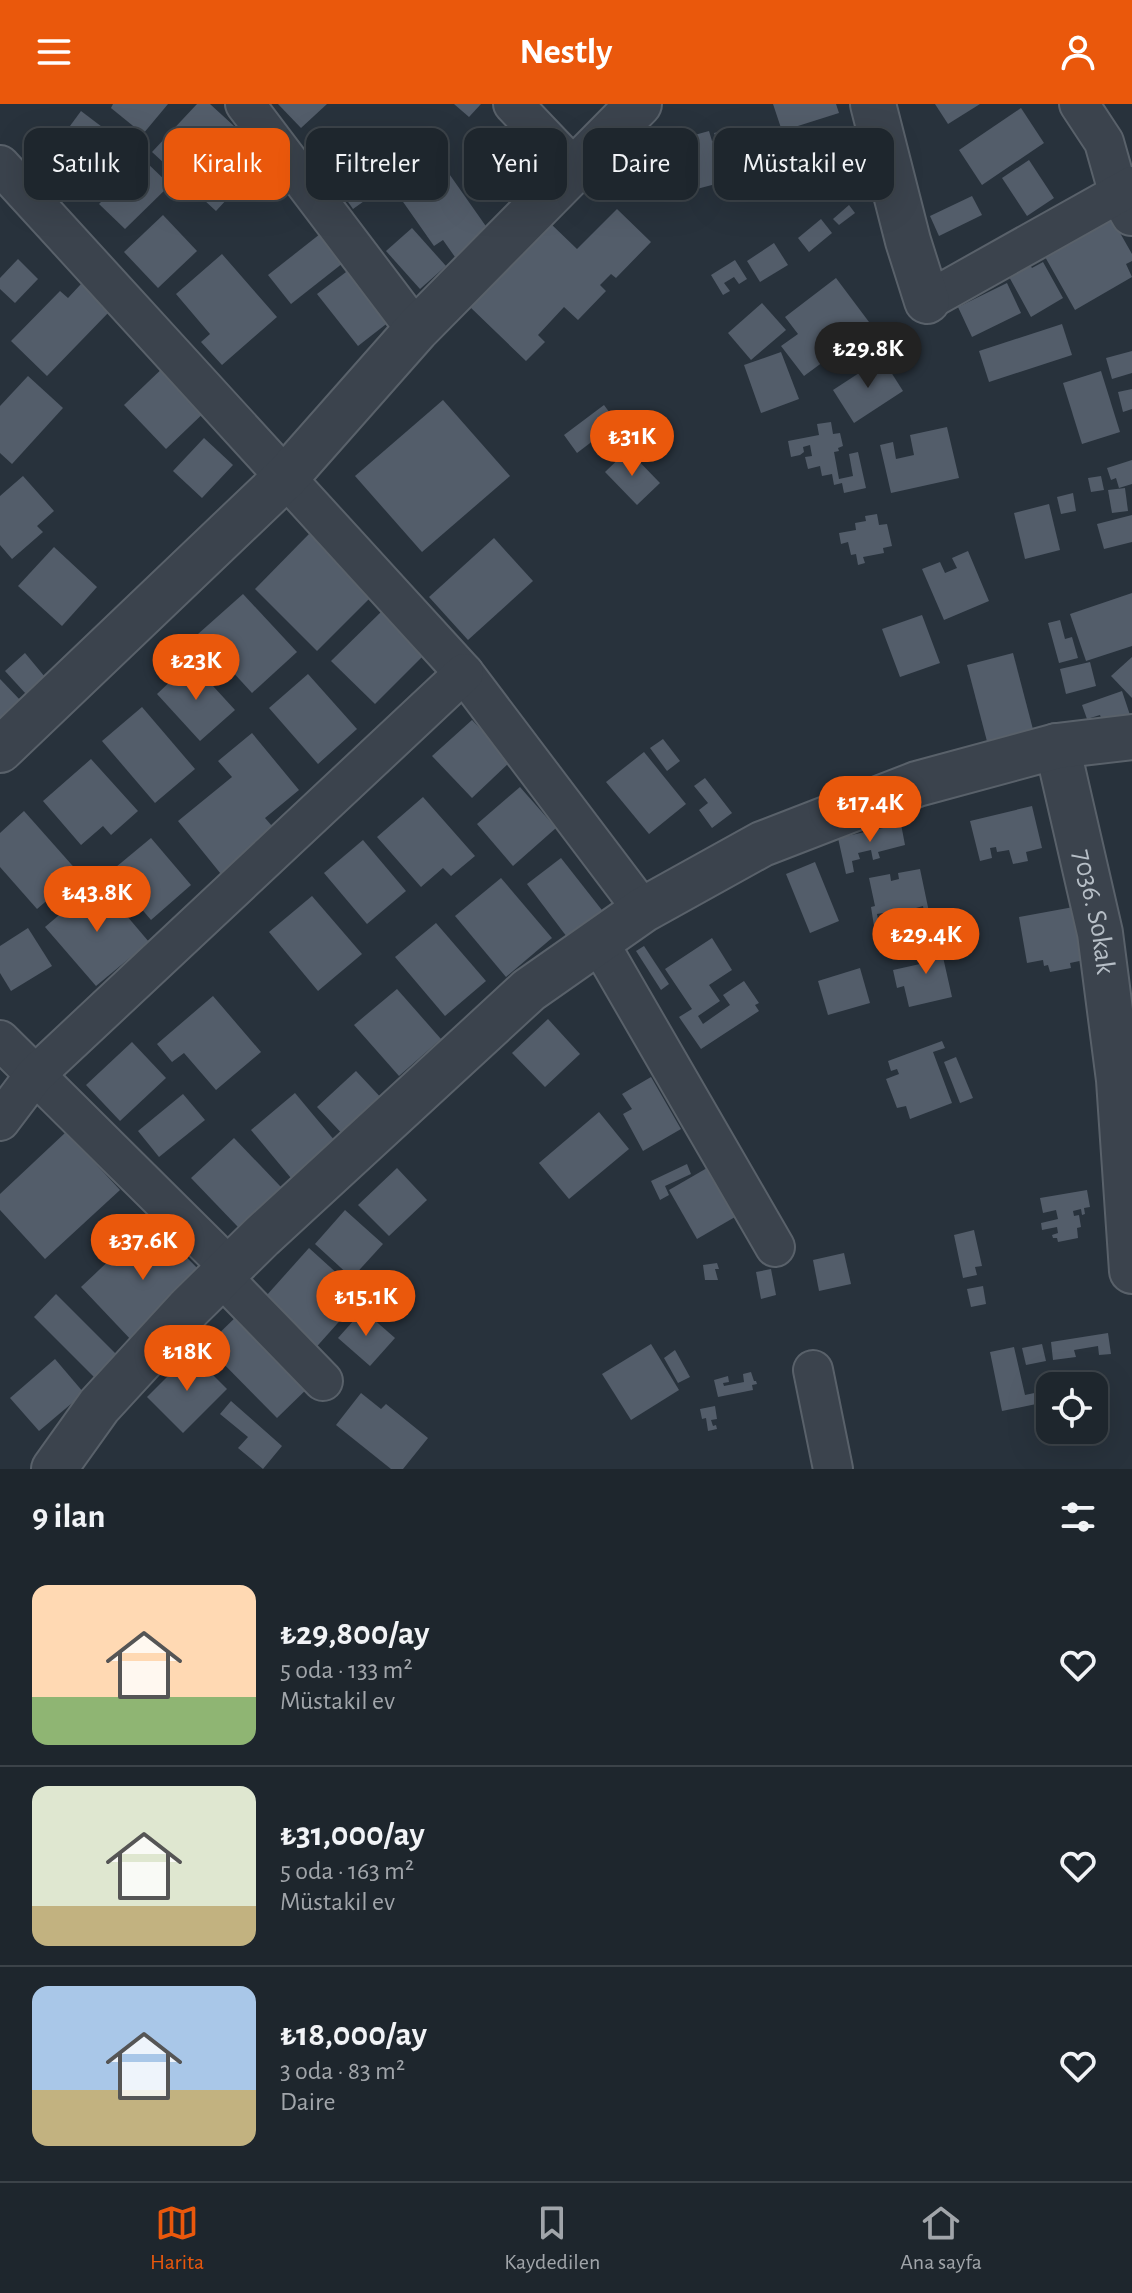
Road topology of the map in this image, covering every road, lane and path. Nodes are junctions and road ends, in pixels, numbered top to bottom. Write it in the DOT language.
graph roads {
  1 [pos="245,104"];
  2 [pos="513,104"];
  3 [pos="639,104"];
  4 [pos="873,104"];
  5 [pos="1079,104"];
  6 [pos="0,165"];
  7 [pos="575,169"];
  8 [pos="1128,200"];
  9 [pos="927,301"];
  10 [pos="416,330"];
  11 [pos="287,476"];
  12 [pos="464,673"];
  13 [pos="1132,737"];
  14 [pos="1057,746"];
  15 [pos="0,750"];
  16 [pos="643,910"];
  17 [pos="598,941"];
  18 [pos="0,1040"];
  19 [pos="34,1076"];
  20 [pos="0,1121"];
  21 [pos="775,1247"];
  22 [pos="1132,1271"];
  23 [pos="226,1273"];
  24 [pos="813,1370"];
  25 [pos="323,1381"];
  26 [pos="54,1469"];
  27 [pos="833,1469"];
  1 -- 10 [label="street"];
  2 -- 7 [label="street"];
  3 -- 7 [label="street"];
  4 -- 9 [label="street"];
  5 -- 8 [label="street"];
  6 -- 11 [label="street"];
  7 -- 10 [label="street"];
  8 -- 9 [label="street"];
  10 -- 11 [label="street"];
  11 -- 12 [label="street"];
  11 -- 15 [label="street"];
  12 -- 16 [label="street"];
  12 -- 19 [label="street"];
  13 -- 14 [label="street"];
  14 -- 16 [label="street"];
  14 -- 22 [label="street, 7036. Sokak"];
  16 -- 17 [label="street"];
  17 -- 21 [label="street"];
  17 -- 23 [label="street"];
  18 -- 19 [label="street"];
  19 -- 20 [label="street"];
  19 -- 23 [label="street"];
  23 -- 25 [label="street"];
  23 -- 26 [label="street"];
  24 -- 27 [label="street"];
}
